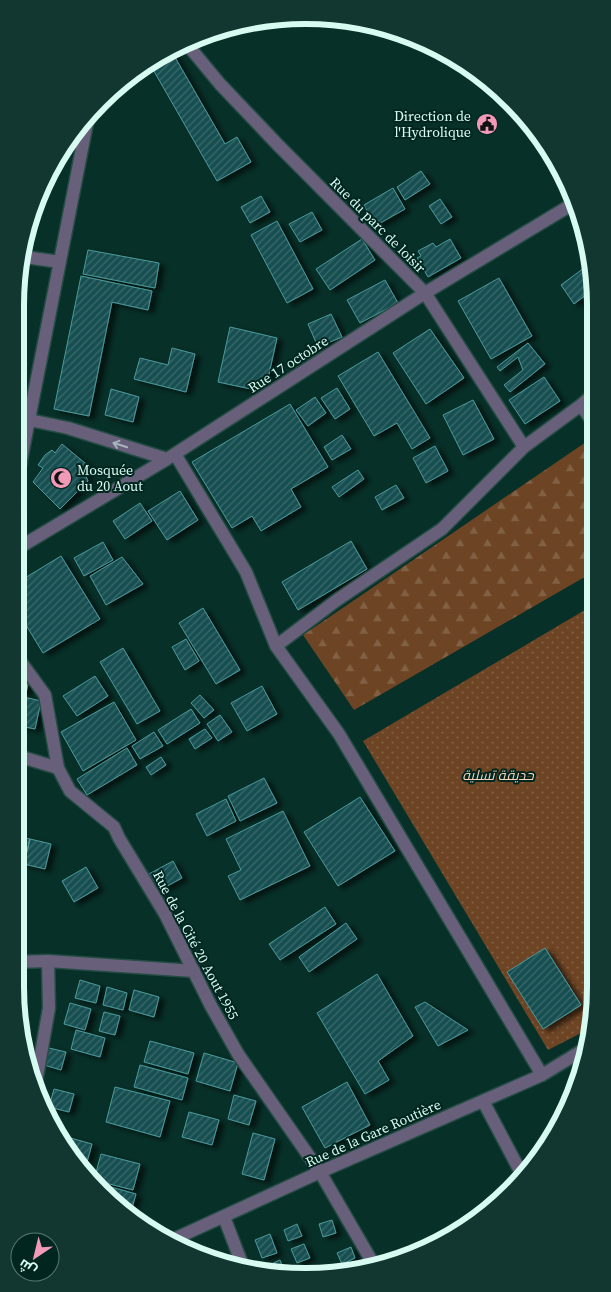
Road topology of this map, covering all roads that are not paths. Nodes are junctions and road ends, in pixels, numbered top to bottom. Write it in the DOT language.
graph roads {
  1 [pos="191,49"];
  2 [pos="86,130"];
  3 [pos="569,206"];
  4 [pos="28,257"];
  5 [pos="60,262"];
  6 [pos="425,293"];
  7 [pos="587,400"];
  8 [pos="581,405"];
  9 [pos="587,414"];
  10 [pos="24,420"];
  11 [pos="29,421"];
  12 [pos="24,446"];
  13 [pos="524,447"];
  14 [pos="171,457"];
  15 [pos="24,545"];
  16 [pos="276,646"];
  17 [pos="24,666"];
  18 [pos="24,758"];
  19 [pos="58,768"];
  20 [pos="48,961"];
  21 [pos="24,962"];
  22 [pos="194,971"];
  23 [pos="580,1052"];
  24 [pos="38,1073"];
  25 [pos="542,1075"];
  26 [pos="483,1101"];
  27 [pos="520,1168"];
  28 [pos="320,1172"];
  29 [pos="224,1217"];
  30 [pos="178,1237"];
  31 [pos="371,1260"];
  32 [pos="241,1261"];
  1 -- 6 [label="street, Rue du parc de loisir"];
  2 -- 5 [label="street"];
  3 -- 6 [label="street, Rue 17 octobre"];
  4 -- 5 [label="street"];
  5 -- 11 [label="street"];
  6 -- 13 [label="street, Rue du parc de loisir"];
  6 -- 14 [label="street, Rue 17 octobre"];
  7 -- 8 [label="street"];
  8 -- 9 [label="street"];
  8 -- 13 [label="street"];
  10 -- 11 [label="street"];
  11 -- 12 [label="street"];
  14 -- 11 [label="street, one-way"];
  13 -- 16 [label="street"];
  14 -- 15 [label="street, Rue 17 octobre"];
  14 -- 16 [label="street"];
  16 -- 25 [label="street"];
  17 -- 19 [label="street, Rue de la Cité 20 Aout 1955"];
  18 -- 19 [label="street"];
  19 -- 22 [label="street, Rue de la Cité 20 Aout 1955"];
  20 -- 21 [label="street"];
  20 -- 22 [label="street"];
  20 -- 24 [label="street"];
  22 -- 28 [label="street, Rue de la Cité 20 Aout 1955"];
  23 -- 25 [label="street, Rue de la Gare Routière"];
  25 -- 26 [label="street, Rue de la Gare Routière"];
  26 -- 27 [label="street"];
  26 -- 28 [label="street, Rue de la Gare Routière"];
  28 -- 29 [label="street, Rue de la Gare Routière"];
  28 -- 31 [label="street, Rue de la Cité 20 Aout 1955"];
  29 -- 30 [label="street, Rue de la Gare Routière"];
  29 -- 32 [label="street"];
}
